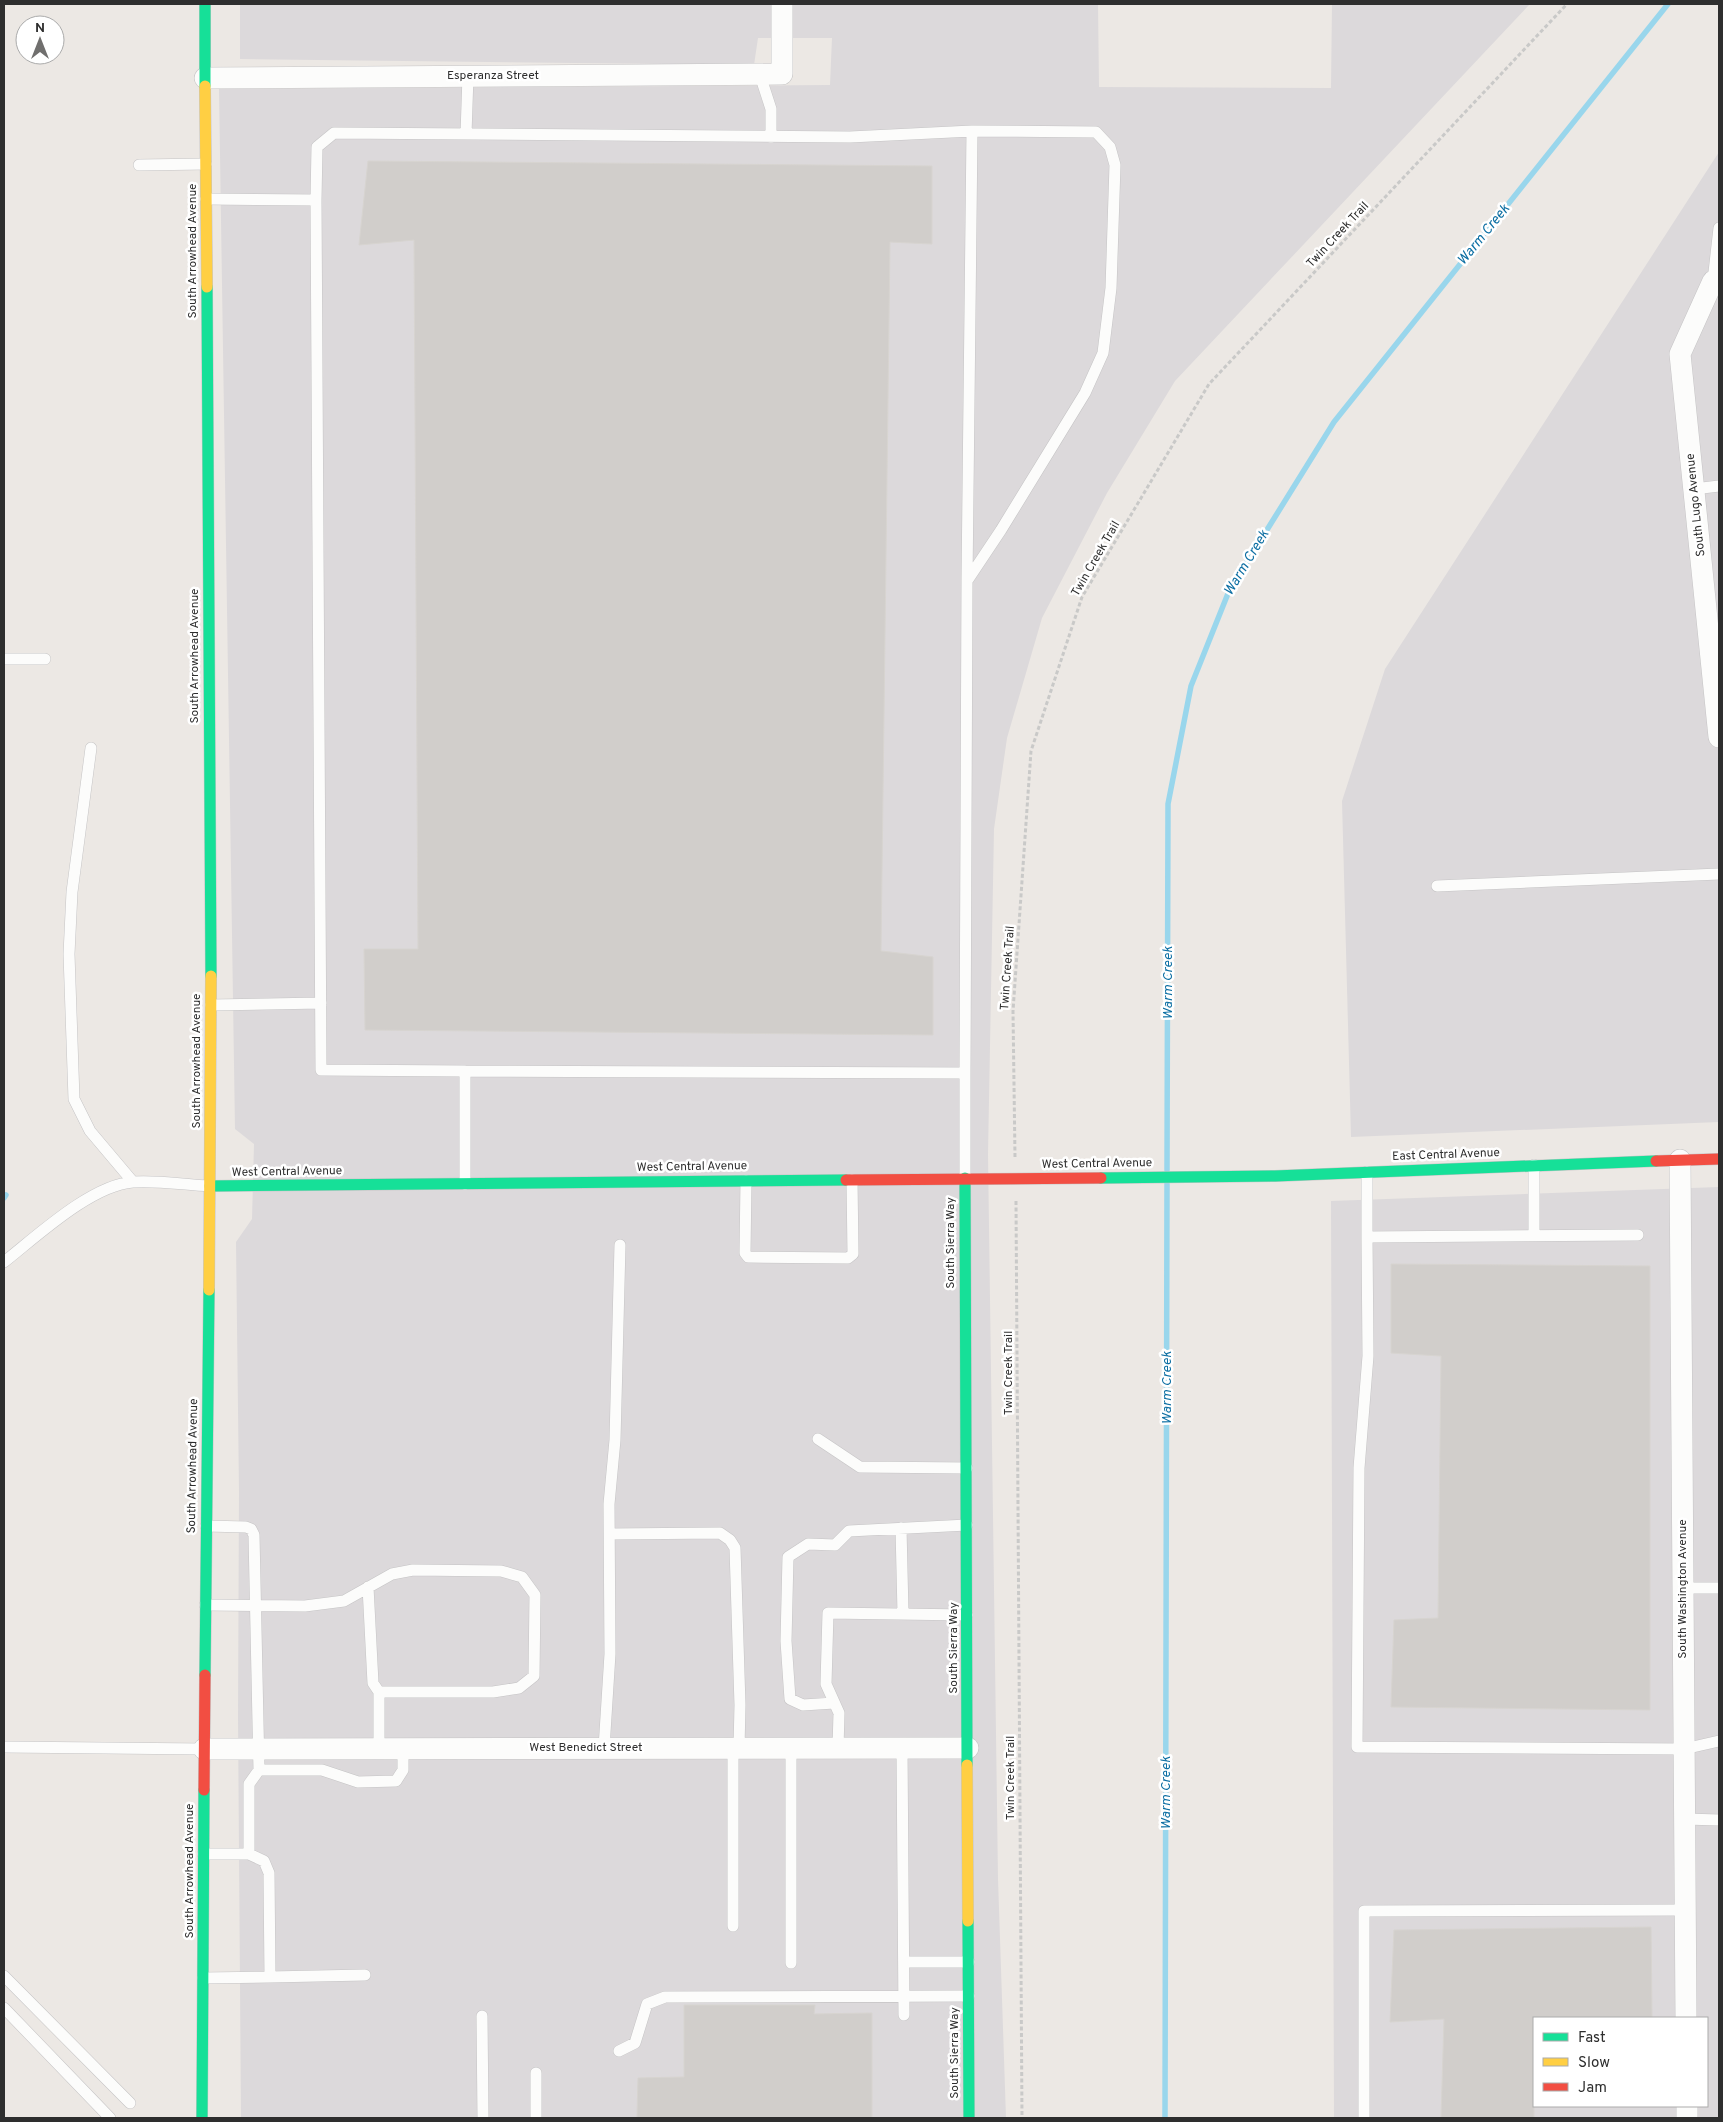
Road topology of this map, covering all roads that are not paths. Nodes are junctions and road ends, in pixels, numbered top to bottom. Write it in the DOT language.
graph roads {
  1 [pos="205,4"];
  2 [pos="782,4"];
  3 [pos="760,74"];
  4 [pos="468,76"];
  5 [pos="205,78"];
  6 [pos="972,130"];
  7 [pos="466,134"];
  8 [pos="771,137"];
  9 [pos="138,164"];
  10 [pos="206,164"];
  11 [pos="206,199"];
  12 [pos="316,200"];
  13 [pos="1719,228"];
  14 [pos="1713,281"];
  15 [pos="1719,486"];
  16 [pos="1694,489"];
  17 [pos="967,581"];
  18 [pos="5,659"];
  19 [pos="44,659"];
  20 [pos="1715,661"];
  21 [pos="1719,737"];
  22 [pos="91,748"];
  23 [pos="1719,874"];
  24 [pos="1437,886"];
  25 [pos="320,1003"];
  26 [pos="211,1004"];
  27 [pos="465,1071"];
  28 [pos="965,1073"];
  29 [pos="1719,1159"];
  30 [pos="1680,1160"];
  31 [pos="1534,1165"];
  32 [pos="1367,1172"];
  33 [pos="1174,1177"];
  34 [pos="965,1178"];
  35 [pos="852,1180"];
  36 [pos="746,1181"];
  37 [pos="133,1182"];
  38 [pos="465,1184"];
  39 [pos="210,1186"];
  40 [pos="1534,1235"];
  41 [pos="1638,1235"];
  42 [pos="1367,1237"];
  43 [pos="620,1245"];
  44 [pos="4,1262"];
  45 [pos="818,1439"];
  46 [pos="967,1468"];
  47 [pos="967,1525"];
  48 [pos="206,1526"];
  49 [pos="901,1528"];
  50 [pos="610,1534"];
  51 [pos="368,1587"];
  52 [pos="1683,1588"];
  53 [pos="1719,1588"];
  54 [pos="205,1605"];
  55 [pos="255,1606"];
  56 [pos="903,1613"];
  57 [pos="967,1615"];
  58 [pos="379,1692"];
  59 [pos="834,1702"];
  60 [pos="1719,1741"];
  61 [pos="4,1747"];
  62 [pos="604,1748"];
  63 [pos="736,1748"];
  64 [pos="790,1748"];
  65 [pos="838,1748"];
  66 [pos="902,1748"];
  67 [pos="968,1748"];
  68 [pos="204,1749"];
  69 [pos="259,1749"];
  70 [pos="380,1749"];
  71 [pos="403,1749"];
  72 [pos="1684,1749"];
  73 [pos="259,1770"];
  74 [pos="1685,1820"];
  75 [pos="1719,1820"];
  76 [pos="203,1854"];
  77 [pos="249,1854"];
  78 [pos="1686,1910"];
  79 [pos="733,1926"];
  80 [pos="904,1962"];
  81 [pos="969,1962"];
  82 [pos="791,1963"];
  83 [pos="365,1975"];
  84 [pos="4,1976"];
  85 [pos="270,1977"];
  86 [pos="203,1978"];
  87 [pos="904,1996"];
  88 [pos="969,1996"];
  89 [pos="4,2008"];
  90 [pos="904,2015"];
  91 [pos="482,2016"];
  92 [pos="1686,2017"];
  93 [pos="619,2051"];
  94 [pos="536,2072"];
  95 [pos="130,2103"];
  96 [pos="110,2118"];
  97 [pos="202,2118"];
  98 [pos="483,2118"];
  99 [pos="536,2118"];
  100 [pos="969,2118"];
  101 [pos="1364,2118"];
  1 -- 5 [label="street, South Arrowhead Avenue"];
  2 -- 3 [label="street, Esperanza Street"];
  3 -- 4 [label="street, Esperanza Street"];
  3 -- 8 [label="lane"];
  4 -- 5 [label="street, Esperanza Street"];
  4 -- 7 [label="lane"];
  5 -- 10 [label="street, South Arrowhead Avenue"];
  6 -- 8 [label="lane"];
  6 -- 17 [label="lane"];
  6 -- 17 [label="lane"];
  7 -- 8 [label="lane"];
  7 -- 12 [label="lane"];
  9 -- 10 [label="lane"];
  10 -- 11 [label="street, South Arrowhead Avenue"];
  11 -- 12 [label="lane"];
  11 -- 26 [label="street, South Arrowhead Avenue"];
  12 -- 25 [label="lane"];
  13 -- 14 [label="lane"];
  14 -- 16 [label="street, South Lugo Avenue"];
  15 -- 16 [label="lane"];
  16 -- 20 [label="street, South Lugo Avenue"];
  17 -- 28 [label="lane"];
  18 -- 19 [label="lane"];
  20 -- 21 [label="street, South Lugo Avenue"];
  22 -- 37 [label="lane"];
  23 -- 24 [label="lane"];
  25 -- 26 [label="lane"];
  25 -- 27 [label="lane"];
  26 -- 39 [label="street, South Arrowhead Avenue"];
  27 -- 28 [label="lane"];
  27 -- 38 [label="lane"];
  28 -- 34 [label="lane"];
  29 -- 30 [label="street, East Central Avenue"];
  30 -- 31 [label="street, East Central Avenue"];
  30 -- 52 [label="street, South Washington Avenue"];
  31 -- 32 [label="street, East Central Avenue"];
  31 -- 40 [label="lane"];
  32 -- 33 [label="street, East Central Avenue"];
  32 -- 42 [label="lane"];
  33 -- 34 [label="street, West Central Avenue"];
  34 -- 35 [label="street, West Central Avenue"];
  34 -- 46 [label="street, South Sierra Way"];
  35 -- 36 [label="street, West Central Avenue"];
  35 -- 36 [label="lane"];
  36 -- 38 [label="street, West Central Avenue"];
  37 -- 39 [label="lane"];
  37 -- 44 [label="lane"];
  38 -- 39 [label="street, West Central Avenue"];
  39 -- 48 [label="street, South Arrowhead Avenue"];
  40 -- 41 [label="lane"];
  40 -- 42 [label="lane"];
  42 -- 72 [label="lane"];
  43 -- 50 [label="lane"];
  45 -- 46 [label="lane"];
  46 -- 47 [label="street, South Sierra Way"];
  47 -- 49 [label="lane"];
  47 -- 57 [label="street, South Sierra Way"];
  48 -- 54 [label="street, South Arrowhead Avenue"];
  48 -- 55 [label="lane"];
  49 -- 56 [label="lane"];
  49 -- 59 [label="lane"];
  50 -- 62 [label="lane"];
  50 -- 63 [label="lane"];
  51 -- 55 [label="lane"];
  51 -- 58 [label="lane"];
  51 -- 58 [label="lane"];
  52 -- 53 [label="lane"];
  52 -- 72 [label="street, South Washington Avenue"];
  54 -- 55 [label="lane"];
  54 -- 68 [label="street, South Arrowhead Avenue"];
  55 -- 69 [label="lane"];
  56 -- 57 [label="lane"];
  56 -- 59 [label="lane"];
  57 -- 67 [label="street, South Sierra Way"];
  58 -- 70 [label="lane"];
  59 -- 65 [label="lane"];
  60 -- 72 [label="lane"];
  61 -- 68 [label="lane"];
  62 -- 63 [label="street, West Benedict Street"];
  62 -- 71 [label="street, West Benedict Street"];
  63 -- 64 [label="street, West Benedict Street"];
  63 -- 79 [label="lane"];
  64 -- 65 [label="street, West Benedict Street"];
  64 -- 82 [label="lane"];
  65 -- 66 [label="street, West Benedict Street"];
  66 -- 67 [label="street, West Benedict Street"];
  66 -- 80 [label="lane"];
  67 -- 81 [label="street, South Sierra Way"];
  68 -- 69 [label="street, West Benedict Street"];
  68 -- 76 [label="street, South Arrowhead Avenue"];
  69 -- 70 [label="street, West Benedict Street"];
  69 -- 73 [label="lane"];
  70 -- 71 [label="street, West Benedict Street"];
  71 -- 73 [label="lane"];
  72 -- 74 [label="street, South Washington Avenue"];
  73 -- 77 [label="lane"];
  74 -- 75 [label="lane"];
  74 -- 78 [label="street, South Washington Avenue"];
  76 -- 77 [label="lane"];
  76 -- 86 [label="street, South Arrowhead Avenue"];
  77 -- 85 [label="lane"];
  78 -- 92 [label="street, South Washington Avenue"];
  78 -- 101 [label="lane"];
  80 -- 81 [label="lane"];
  80 -- 87 [label="lane"];
  81 -- 88 [label="street, South Sierra Way"];
  83 -- 85 [label="lane"];
  84 -- 95 [label="lane"];
  85 -- 86 [label="lane"];
  86 -- 97 [label="street, South Arrowhead Avenue"];
  87 -- 88 [label="lane"];
  87 -- 90 [label="lane"];
  87 -- 93 [label="lane"];
  88 -- 100 [label="street, South Sierra Way"];
  89 -- 96 [label="lane"];
  91 -- 98 [label="lane"];
  94 -- 99 [label="lane"];
}
